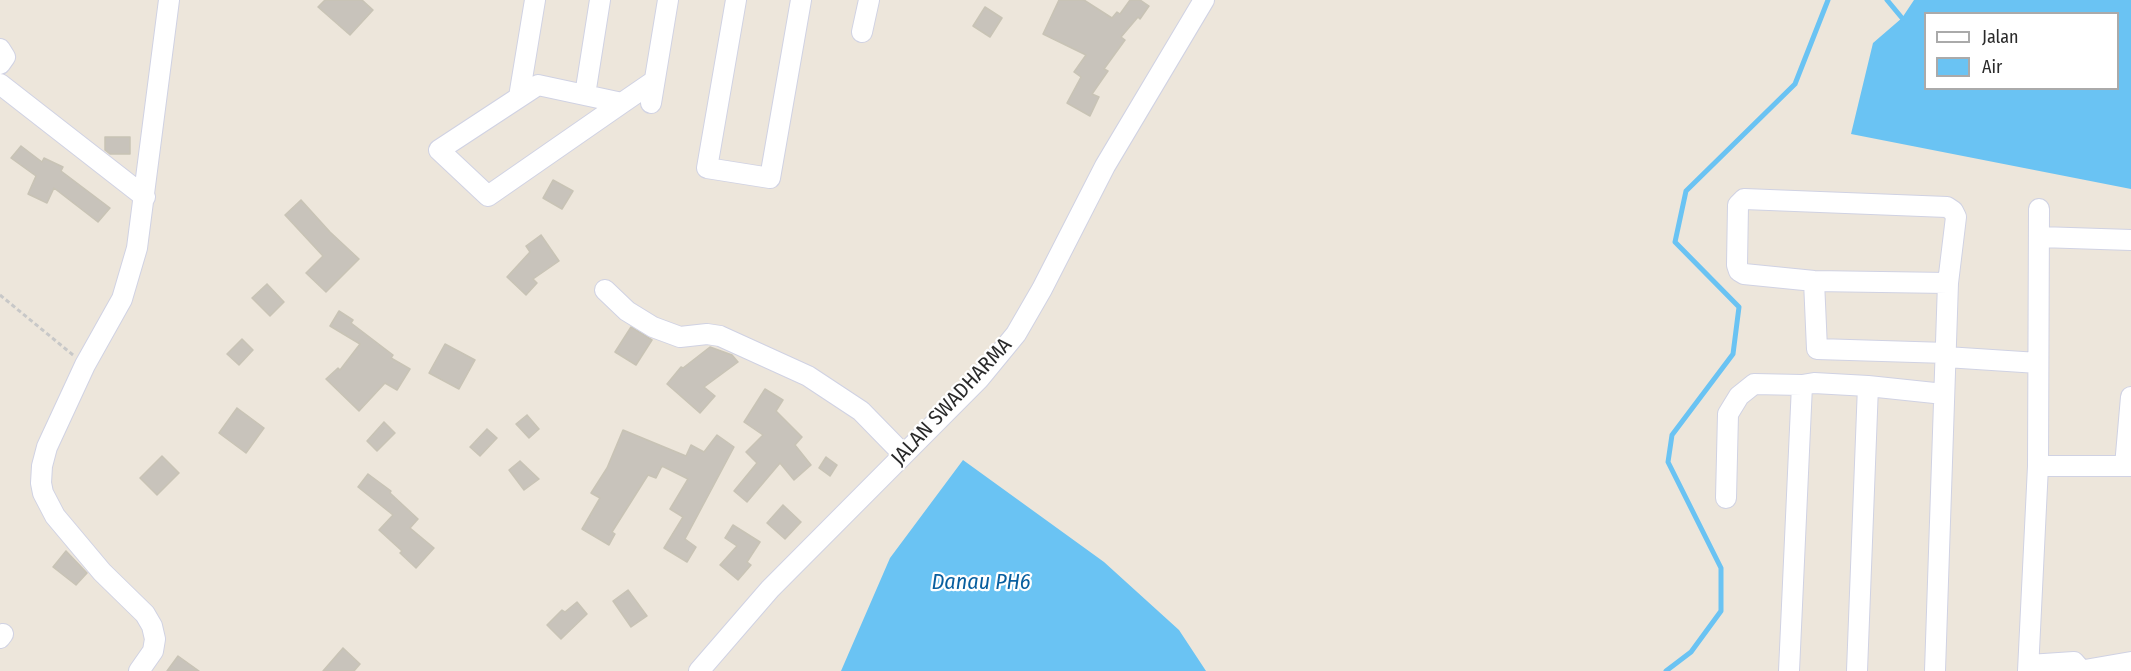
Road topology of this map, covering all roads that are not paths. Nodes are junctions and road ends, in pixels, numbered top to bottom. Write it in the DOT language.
graph roads {
  1 [pos="169,0"];
  2 [pos="535,0"];
  3 [pos="600,0"];
  4 [pos="668,0"];
  5 [pos="736,0"];
  6 [pos="801,0"];
  7 [pos="869,0"];
  8 [pos="1204,0"];
  9 [pos="862,32"];
  10 [pos="0,49"];
  11 [pos="0,64"];
  12 [pos="654,81"];
  13 [pos="0,84"];
  14 [pos="585,95"];
  15 [pos="519,97"];
  16 [pos="622,103"];
  17 [pos="651,103"];
  18 [pos="145,197"];
  19 [pos="2039,209"];
  20 [pos="2040,237"];
  21 [pos="2131,240"];
  22 [pos="1814,281"];
  23 [pos="1948,283"];
  24 [pos="604,290"];
  25 [pos="1817,349"];
  26 [pos="1946,355"];
  27 [pos="2038,363"];
  28 [pos="1808,384"];
  29 [pos="1868,386"];
  30 [pos="1944,394"];
  31 [pos="2131,397"];
  32 [pos="903,454"];
  33 [pos="2038,466"];
  34 [pos="2128,466"];
  35 [pos="1726,498"];
  36 [pos="2131,662"];
  37 [pos="2028,668"];
  38 [pos="2080,670"];
  39 [pos="139,671"];
  40 [pos="699,671"];
  41 [pos="1789,671"];
  42 [pos="1857,671"];
  43 [pos="1935,671"];
  1 -- 18 [label="street"];
  2 -- 15 [label="street"];
  3 -- 14 [label="street"];
  4 -- 12 [label="street"];
  5 -- 6 [label="street"];
  7 -- 9 [label="street"];
  8 -- 32 [label="street, JALAN SWADHARMA"];
  10 -- 11 [label="street"];
  12 -- 16 [label="street"];
  12 -- 17 [label="street"];
  13 -- 18 [label="street"];
  14 -- 15 [label="street"];
  14 -- 16 [label="street"];
  15 -- 16 [label="street"];
  18 -- 39 [label="street"];
  19 -- 20 [label="street"];
  20 -- 21 [label="street"];
  20 -- 27 [label="street"];
  22 -- 23 [label="street"];
  22 -- 23 [label="street"];
  22 -- 25 [label="street"];
  23 -- 26 [label="street"];
  24 -- 32 [label="street"];
  25 -- 26 [label="street"];
  25 -- 28 [label="street"];
  26 -- 27 [label="street"];
  26 -- 30 [label="street"];
  27 -- 33 [label="street"];
  28 -- 29 [label="street"];
  28 -- 35 [label="street"];
  28 -- 41 [label="street"];
  29 -- 30 [label="street"];
  29 -- 42 [label="street"];
  30 -- 43 [label="street"];
  31 -- 34 [label="street"];
  32 -- 40 [label="street, JALAN SWADHARMA"];
  33 -- 34 [label="street"];
  33 -- 37 [label="street"];
  36 -- 38 [label="street"];
  37 -- 38 [label="street"];
}
